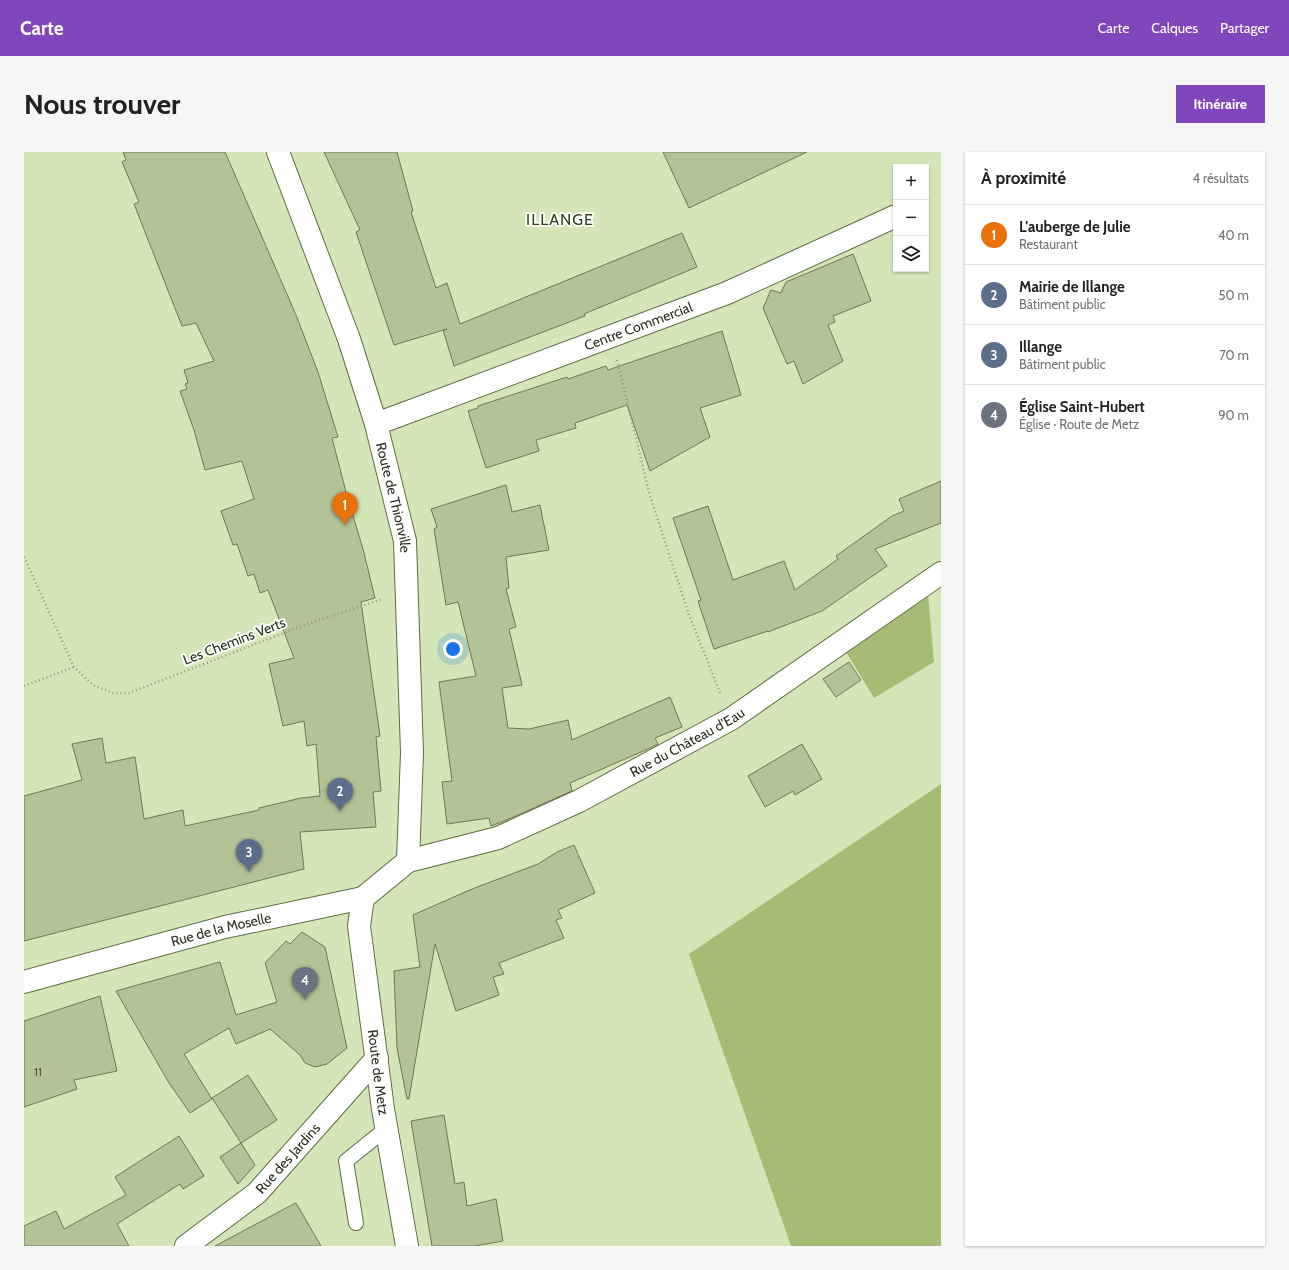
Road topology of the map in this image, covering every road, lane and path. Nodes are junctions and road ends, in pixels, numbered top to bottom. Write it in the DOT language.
graph roads {
  1 [pos="278,152"];
  2 [pos="893,217"];
  3 [pos="611,336"];
  4 [pos="376,424"];
  5 [pos="24,557"];
  6 [pos="941,573"];
  7 [pos="406,586"];
  8 [pos="74,667"];
  9 [pos="24,686"];
  10 [pos="731,719"];
  11 [pos="408,861"];
  12 [pos="363,898"];
  13 [pos="24,982"];
  14 [pos="377,1058"];
  15 [pos="387,1128"];
  16 [pos="356,1223"];
  17 [pos="186,1246"];
  18 [pos="407,1246"];
  1 -- 4 [label="street, Route de Thionville"];
  2 -- 3 [label="street, Centre Commercial"];
  3 -- 4 [label="street, Centre Commercial"];
  3 -- 10 [label="path"];
  4 -- 7 [label="street, Route de Thionville"];
  5 -- 8 [label="path, Les Chemins Verts"];
  6 -- 10 [label="street, Rue du Château d'Eau"];
  7 -- 8 [label="path, Les Chemins Verts"];
  7 -- 11 [label="street, Route de Thionville"];
  8 -- 9 [label="path"];
  10 -- 11 [label="street, Rue du Château d'Eau"];
  11 -- 12 [label="street, Rue de la Moselle"];
  12 -- 13 [label="street, Rue de la Moselle"];
  12 -- 14 [label="street, Route de Metz"];
  14 -- 15 [label="street, Route de Metz"];
  14 -- 17 [label="street, Rue des Jardins"];
  15 -- 16 [label="lane"];
  15 -- 18 [label="street, Route de Metz"];
}
